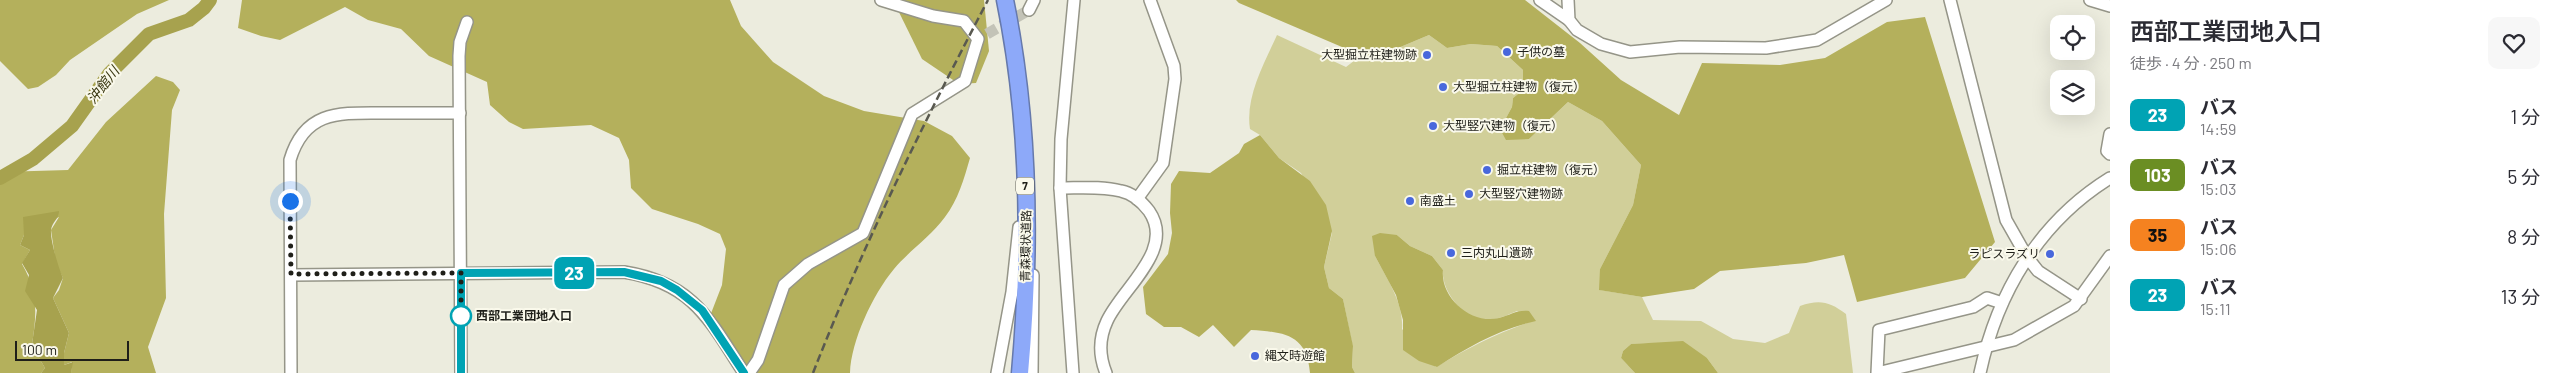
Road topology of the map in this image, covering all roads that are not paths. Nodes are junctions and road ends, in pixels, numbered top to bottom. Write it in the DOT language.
graph roads {
  1 [pos="881,0"];
  2 [pos="1074,0"];
  3 [pos="1150,0"];
  4 [pos="1540,0"];
  5 [pos="1568,0"];
  6 [pos="1886,0"];
  7 [pos="1950,0"];
  8 [pos="2090,0"];
  9 [pos="2110,6"];
  10 [pos="1007,8"];
  11 [pos="1569,20"];
  12 [pos="467,22"];
  13 [pos="1020,107"];
  14 [pos="460,113"];
  15 [pos="2110,134"];
  16 [pos="2110,154"];
  17 [pos="2110,178"];
  18 [pos="1060,188"];
  19 [pos="1137,199"];
  20 [pos="1027,211"];
  21 [pos="2026,257"];
  22 [pos="2108,263"];
  23 [pos="461,273"];
  24 [pos="291,274"];
  25 [pos="2082,299"];
  26 [pos="2002,303"];
  27 [pos="1986,346"];
  28 [pos="291,373"];
  29 [pos="461,373"];
  30 [pos="744,373"];
  31 [pos="749,373"];
  32 [pos="997,373"];
  33 [pos="1020,373"];
  34 [pos="1032,373"];
  35 [pos="1072,373"];
  36 [pos="1106,373"];
  37 [pos="1980,373"];
  1 -- 31 [label="street"];
  2 -- 18 [label="street"];
  3 -- 19 [label="street"];
  4 -- 11 [label="street"];
  5 -- 11 [label="street"];
  6 -- 11 [label="street"];
  7 -- 21 [label="street"];
  8 -- 9 [label="street"];
  10 -- 13 [label="highway, 青森環状道路 / 7"];
  12 -- 14 [label="street"];
  13 -- 20 [label="highway, 青森環状道路 / 7"];
  13 -- 32 [label="street"];
  14 -- 23 [label="street"];
  14 -- 24 [label="street"];
  15 -- 16 [label="street"];
  17 -- 21 [label="street"];
  18 -- 19 [label="street"];
  18 -- 35 [label="street"];
  19 -- 36 [label="street"];
  20 -- 33 [label="highway, 青森環状道路 / 7"];
  20 -- 34 [label="street"];
  21 -- 25 [label="street"];
  21 -- 26 [label="street"];
  22 -- 25 [label="street"];
  23 -- 24 [label="street"];
  23 -- 29 [label="street"];
  23 -- 30 [label="street"];
  24 -- 28 [label="street"];
  25 -- 27 [label="street"];
  26 -- 27 [label="street"];
  26 -- 27 [label="street"];
  27 -- 37 [label="street"];
}
